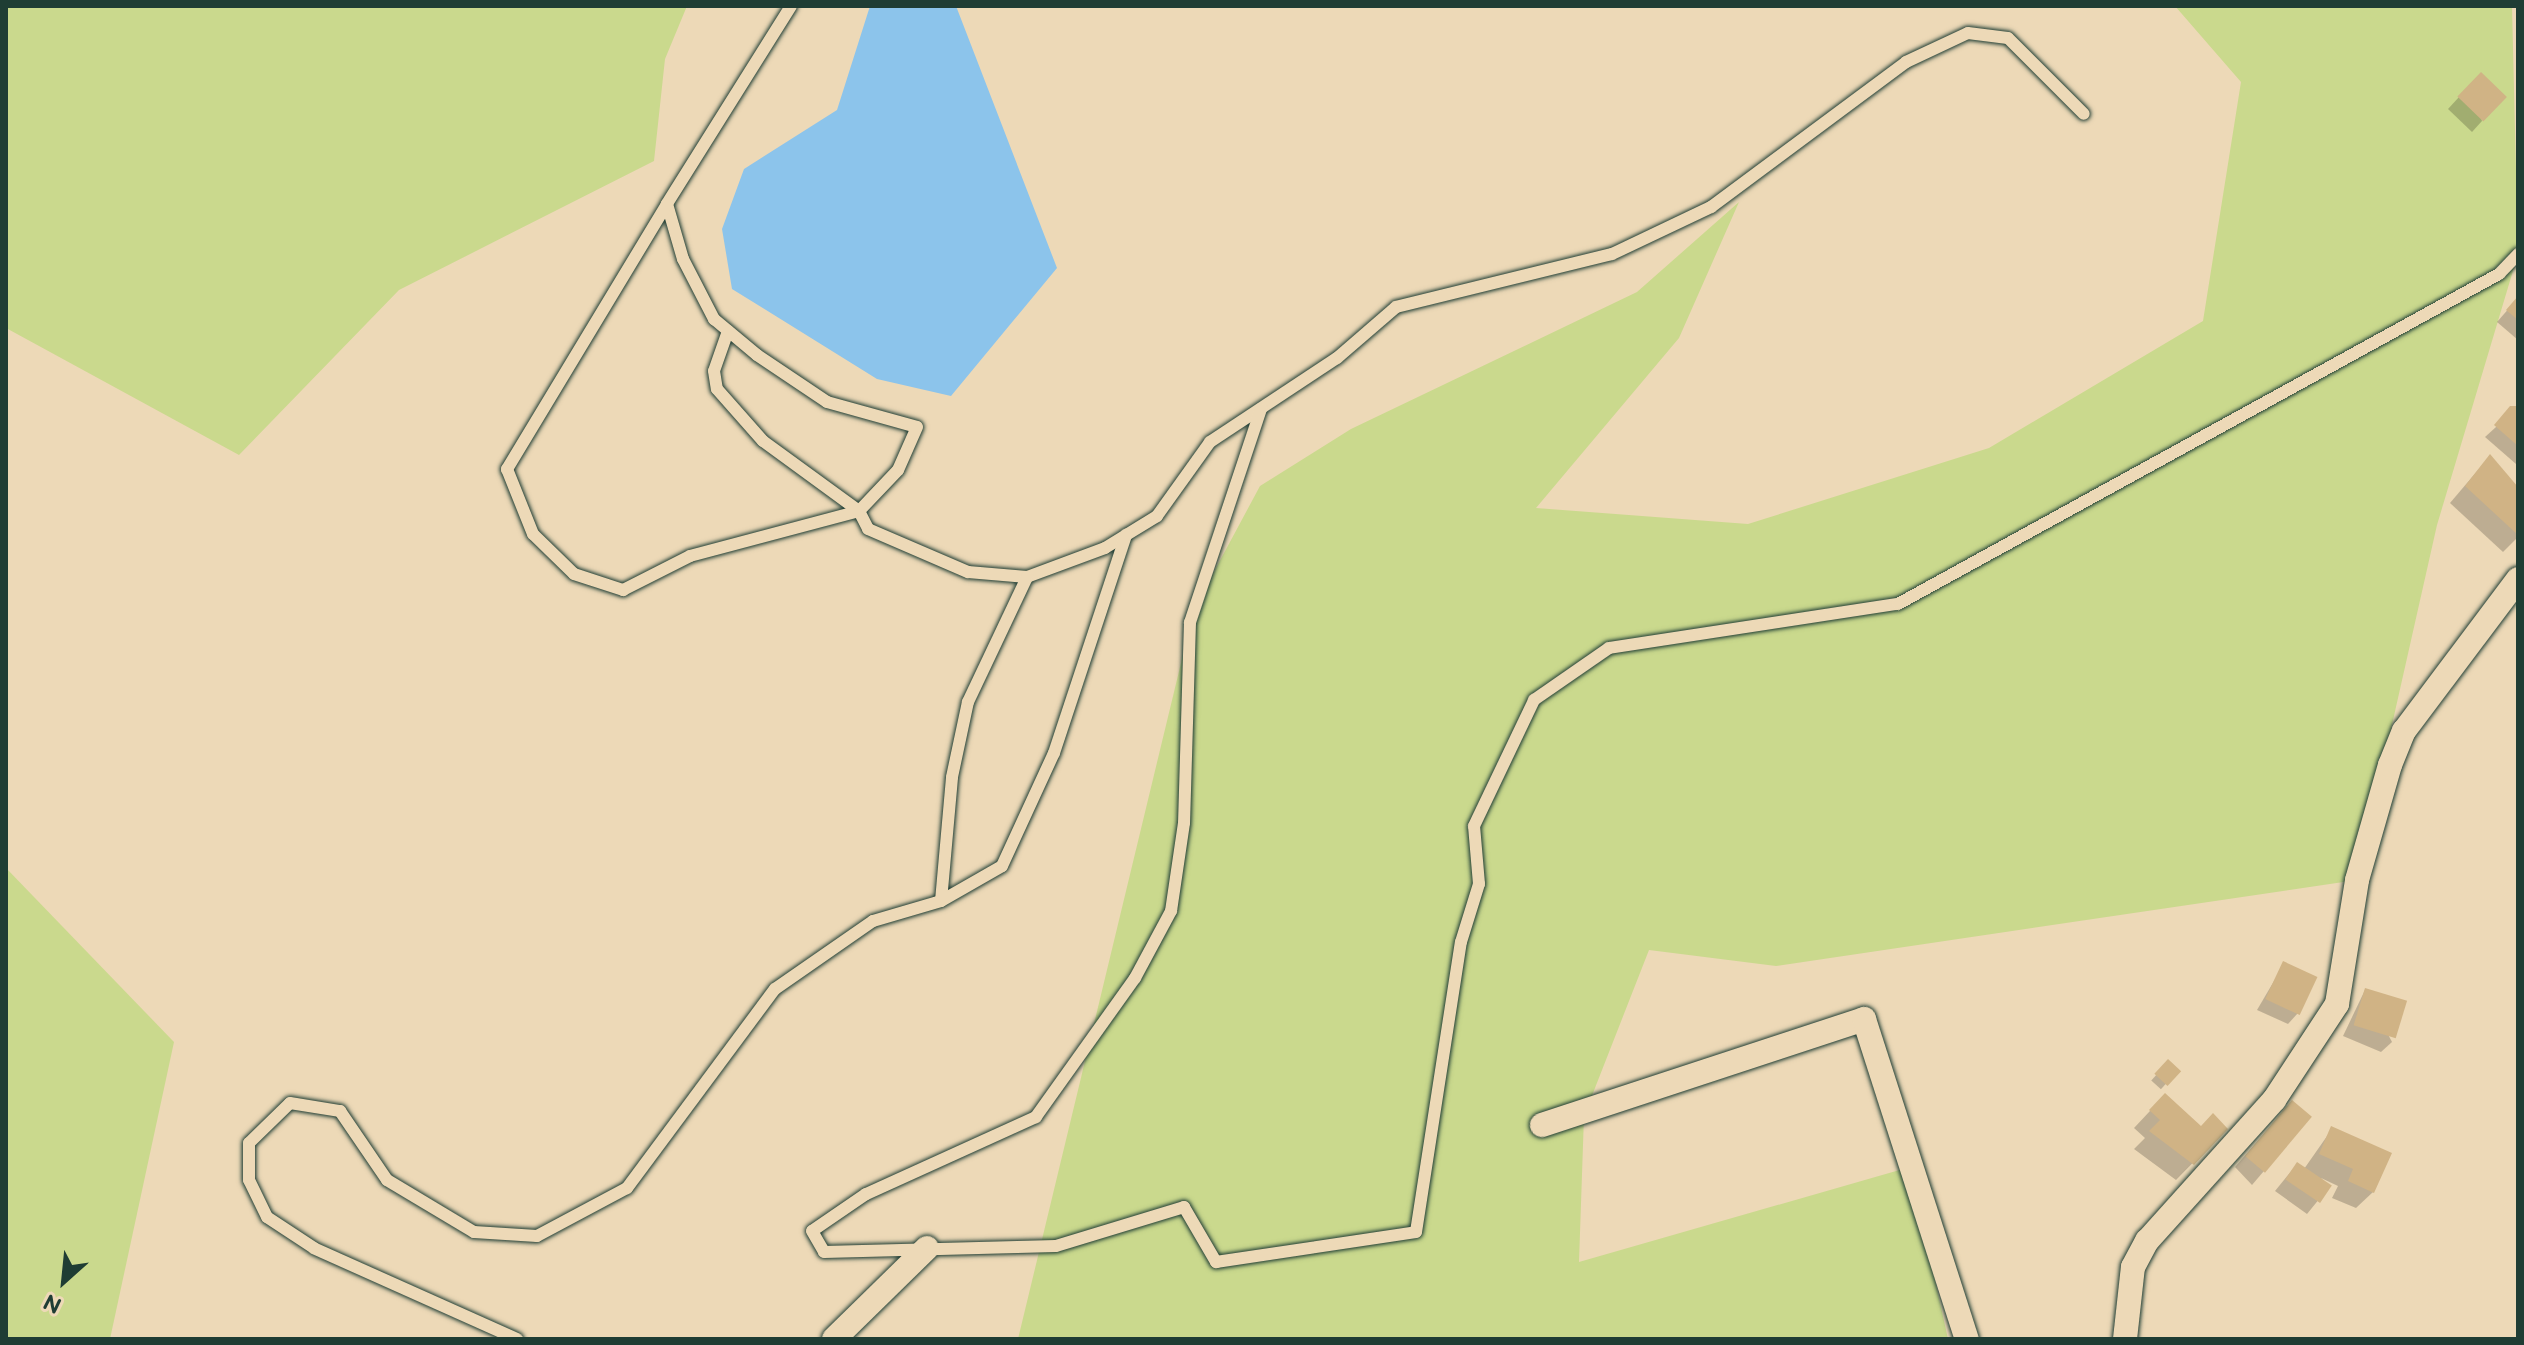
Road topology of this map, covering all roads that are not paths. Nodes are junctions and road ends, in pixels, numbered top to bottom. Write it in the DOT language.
graph roads {
  1 [pos="791,6"];
  2 [pos="2084,114"];
  3 [pos="667,204"];
  4 [pos="2518,254"];
  5 [pos="728,331"];
  6 [pos="1261,409"];
  7 [pos="859,511"];
  8 [pos="1126,535"];
  9 [pos="1027,577"];
  10 [pos="2518,579"];
  11 [pos="941,901"];
  12 [pos="1542,1125"];
  13 [pos="927,1248"];
  14 [pos="517,1339"];
  15 [pos="834,1339"];
  16 [pos="1967,1339"];
  17 [pos="2125,1339"];
  1 -- 3 [label="lane"];
  2 -- 6 [label="lane"];
  3 -- 5 [label="lane"];
  3 -- 7 [label="lane"];
  4 -- 13 [label="lane"];
  5 -- 7 [label="lane"];
  5 -- 7 [label="lane"];
  6 -- 8 [label="lane"];
  6 -- 13 [label="lane"];
  7 -- 9 [label="lane"];
  8 -- 9 [label="lane"];
  8 -- 11 [label="lane"];
  9 -- 11 [label="lane"];
  10 -- 17 [label="street"];
  11 -- 14 [label="lane"];
  12 -- 16 [label="street"];
  13 -- 15 [label="street"];
}
